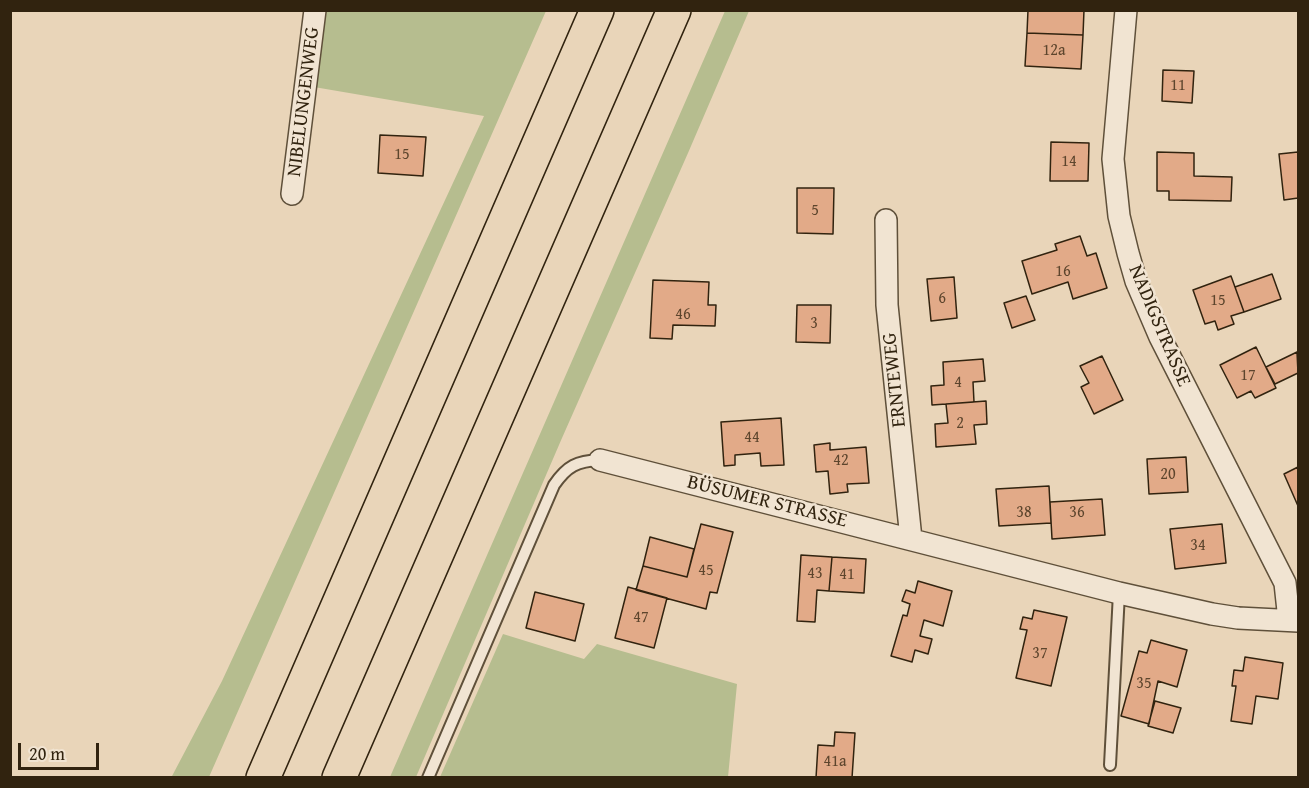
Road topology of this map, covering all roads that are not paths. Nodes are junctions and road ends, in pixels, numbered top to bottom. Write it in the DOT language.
graph roads {
  1 [pos="315,10"];
  2 [pos="597,10"];
  3 [pos="674,10"];
  4 [pos="1125,10"];
  5 [pos="292,194"];
  6 [pos="886,220"];
  7 [pos="600,460"];
  8 [pos="911,539"];
  9 [pos="1119,593"];
  10 [pos="1294,620"];
  11 [pos="1110,765"];
  12 [pos="263,777"];
  13 [pos="339,777"];
  14 [pos="428,777"];
  1 -- 5 [label="street, NIBELUNGENWEG"];
  2 -- 12 [label="highway"];
  3 -- 13 [label="highway"];
  4 -- 10 [label="street, NADIGSTRASSE"];
  6 -- 8 [label="street, ERNTEWEG"];
  7 -- 8 [label="street, BÜSUMER STRASSE"];
  7 -- 14 [label="lane, BÜSUMER STRASSE"];
  8 -- 9 [label="street, BÜSUMER STRASSE"];
  9 -- 10 [label="street, BÜSUMER STRASSE"];
  9 -- 11 [label="lane"];
}
